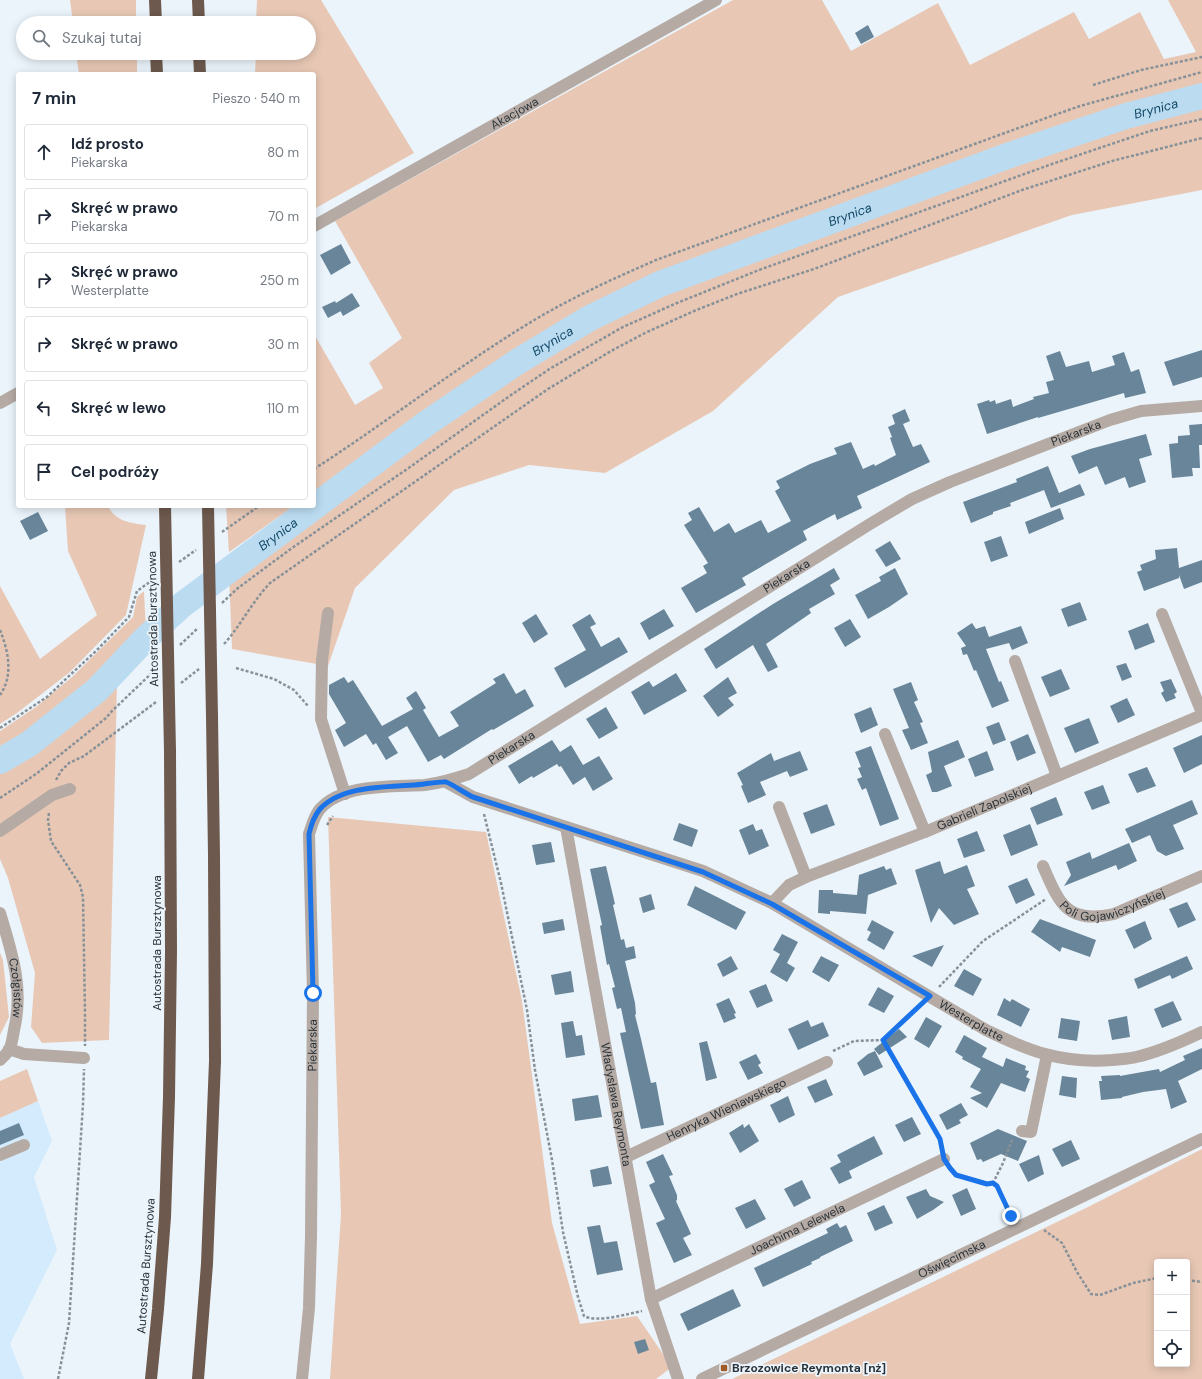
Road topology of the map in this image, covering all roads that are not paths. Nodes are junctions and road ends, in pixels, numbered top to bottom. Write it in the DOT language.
graph roads {
  1 [pos="155,0"];
  2 [pos="198,0"];
  3 [pos="716,0"];
  4 [pos="156,16"];
  5 [pos="198,16"];
  6 [pos="156,60"];
  7 [pos="199,60"];
  8 [pos="157,72"];
  9 [pos="200,72"];
  10 [pos="316,225"];
  11 [pos="16,394"];
  12 [pos="0,403"];
  13 [pos="1202,406"];
  14 [pos="165,508"];
  15 [pos="208,508"];
  16 [pos="328,613"];
  17 [pos="1162,614"];
  18 [pos="1014,661"];
  19 [pos="1202,714"];
  20 [pos="886,734"];
  21 [pos="1057,776"];
  22 [pos="446,782"];
  23 [pos="70,789"];
  24 [pos="345,794"];
  25 [pos="779,807"];
  26 [pos="566,827"];
  27 [pos="0,831"];
  28 [pos="925,832"];
  29 [pos="1043,866"];
  30 [pos="1202,876"];
  31 [pos="806,877"];
  32 [pos="772,904"];
  33 [pos="0,913"];
  34 [pos="1202,1032"];
  35 [pos="9,1050"];
  36 [pos="1047,1055"];
  37 [pos="84,1058"];
  38 [pos="0,1060"];
  39 [pos="827,1062"];
  40 [pos="1022,1131"];
  41 [pos="1202,1139"];
  42 [pos="24,1145"];
  43 [pos="0,1155"];
  44 [pos="626,1157"];
  45 [pos="944,1159"];
  46 [pos="653,1304"];
  47 [pos="151,1379"];
  48 [pos="198,1379"];
  49 [pos="302,1379"];
  50 [pos="678,1379"];
  51 [pos="702,1379"];
  1 -- 4 [label="highway"];
  2 -- 5 [label="highway"];
  3 -- 10 [label="street, Akacjowa"];
  6 -- 8 [label="highway"];
  7 -- 9 [label="highway"];
  11 -- 12 [label="street"];
  13 -- 22 [label="street, Piekarska"];
  14 -- 47 [label="highway, Autostrada Bursztynowa, bridge"];
  15 -- 48 [label="highway, bridge"];
  16 -- 24 [label="street"];
  17 -- 19 [label="street"];
  18 -- 21 [label="street"];
  19 -- 21 [label="street, Gabrieli Zapolskiej"];
  20 -- 28 [label="street"];
  21 -- 28 [label="street, Gabrieli Zapolskiej"];
  22 -- 24 [label="street, Piekarska"];
  22 -- 26 [label="street, Westerplatte"];
  23 -- 27 [label="street"];
  24 -- 49 [label="street, Piekarska"];
  25 -- 31 [label="street"];
  26 -- 32 [label="street, Westerplatte"];
  26 -- 44 [label="street, Władysława Reymonta"];
  28 -- 31 [label="street, Gabrieli Zapolskiej"];
  29 -- 30 [label="street, Poli Gojawiczyńskiej"];
  31 -- 32 [label="street, Gabrieli Zapolskiej"];
  32 -- 36 [label="street, Westerplatte"];
  33 -- 35 [label="street, Czołgistów"];
  34 -- 36 [label="street, Westerplatte"];
  35 -- 37 [label="street"];
  35 -- 38 [label="street, Czołgistów"];
  36 -- 40 [label="street"];
  39 -- 44 [label="street, Henryka Wieniawskiego"];
  41 -- 51 [label="street, Oświęcimska"];
  42 -- 43 [label="street"];
  44 -- 46 [label="street, Władysława Reymonta"];
  45 -- 46 [label="street, Joachima Lelewela"];
  46 -- 50 [label="street, Władysława Reymonta"];
}
